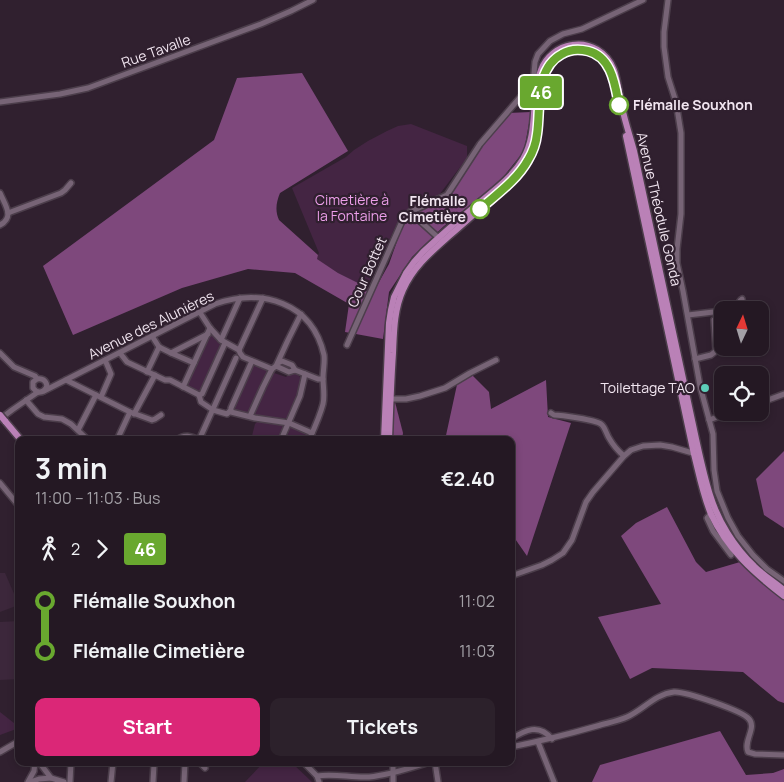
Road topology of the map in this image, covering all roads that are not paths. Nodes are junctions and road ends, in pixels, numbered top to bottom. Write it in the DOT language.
graph roads {
  1 [pos="313,0"];
  2 [pos="643,0"];
  3 [pos="668,0"];
  4 [pos="0,102"];
  5 [pos="71,183"];
  6 [pos="0,193"];
  7 [pos="410,212"];
  8 [pos="8,213"];
  9 [pos="0,225"];
  10 [pos="440,240"];
  11 [pos="240,298"];
  12 [pos="263,298"];
  13 [pos="742,298"];
  14 [pos="740,301"];
  15 [pos="200,311"];
  16 [pos="714,312"];
  17 [pos="301,314"];
  18 [pos="688,315"];
  19 [pos="209,331"];
  20 [pos="152,336"];
  21 [pos="223,342"];
  22 [pos="347,345"];
  23 [pos="159,347"];
  24 [pos="239,350"];
  25 [pos="0,353"];
  26 [pos="120,353"];
  27 [pos="171,353"];
  28 [pos="714,353"];
  29 [pos="236,358"];
  30 [pos="695,359"];
  31 [pos="105,360"];
  32 [pos="496,360"];
  33 [pos="252,361"];
  34 [pos="194,363"];
  35 [pos="275,366"];
  36 [pos="147,372"];
  37 [pos="305,374"];
  38 [pos="155,375"];
  39 [pos="37,379"];
  40 [pos="323,379"];
  41 [pos="45,380"];
  42 [pos="66,380"];
  43 [pos="55,384"];
  44 [pos="183,387"];
  45 [pos="44,391"];
  46 [pos="38,392"];
  47 [pos="784,394"];
  48 [pos="199,395"];
  49 [pos="99,396"];
  50 [pos="388,399"];
  51 [pos="26,400"];
  52 [pos="769,400"];
  53 [pos="212,410"];
  54 [pos="230,411"];
  55 [pos="132,413"];
  56 [pos="551,413"];
  57 [pos="0,414"];
  58 [pos="161,416"];
  59 [pos="248,416"];
  60 [pos="714,418"];
  61 [pos="3,420"];
  62 [pos="709,420"];
  63 [pos="289,423"];
  64 [pos="78,430"];
  65 [pos="312,433"];
  66 [pos="17,436"];
  67 [pos="84,436"];
  68 [pos="119,436"];
  69 [pos="201,436"];
  70 [pos="283,436"];
  71 [pos="311,436"];
  72 [pos="384,436"];
  73 [pos="388,436"];
  74 [pos="697,454"];
  75 [pos="624,456"];
  76 [pos="0,483"];
  77 [pos="15,501"];
  78 [pos="713,512"];
  79 [pos="731,556"];
  80 [pos="515,575"];
  81 [pos="778,578"];
  82 [pos="784,581"];
  83 [pos="784,590"];
  84 [pos="784,596"];
  85 [pos="515,736"];
  86 [pos="552,739"];
  87 [pos="538,742"];
  88 [pos="15,743"];
  89 [pos="515,746"];
  90 [pos="0,752"];
  91 [pos="784,755"];
  92 [pos="36,766"];
  93 [pos="40,766"];
  94 [pos="71,766"];
  95 [pos="113,766"];
  96 [pos="154,766"];
  97 [pos="185,766"];
  98 [pos="306,766"];
  99 [pos="393,766"];
  100 [pos="417,766"];
  101 [pos="436,766"];
  102 [pos="393,773"];
  103 [pos="51,778"];
  104 [pos="318,779"];
  105 [pos="29,782"];
  106 [pos="64,782"];
  107 [pos="70,782"];
  108 [pos="111,782"];
  109 [pos="153,782"];
  110 [pos="184,782"];
  111 [pos="393,782"];
  112 [pos="438,782"];
  113 [pos="554,782"];
  1 -- 4 [label="street, Rue Tavalle"];
  2 -- 7 [label="street"];
  3 -- 18 [label="street"];
  5 -- 8 [label="street"];
  6 -- 8 [label="street"];
  7 -- 10 [label="street"];
  7 -- 22 [label="street, Cour Bottet"];
  8 -- 9 [label="street"];
  10 -- 50 [label="main road, Avenue Théodule Gonda"];
  10 -- 74 [label="main road, Avenue Théodule Gonda"];
  11 -- 12 [label="street, Avenue des Alunières"];
  11 -- 15 [label="street, Avenue des Alunières"];
  11 -- 21 [label="street"];
  12 -- 17 [label="street, Avenue des Alunières"];
  12 -- 24 [label="street"];
  13 -- 14 [label="street"];
  15 -- 19 [label="street"];
  15 -- 20 [label="street, Avenue des Alunières"];
  16 -- 18 [label="street"];
  17 -- 35 [label="street"];
  17 -- 40 [label="street, Avenue des Alunières"];
  18 -- 30 [label="street"];
  19 -- 21 [label="street"];
  19 -- 27 [label="street"];
  19 -- 34 [label="street"];
  20 -- 23 [label="street"];
  20 -- 26 [label="street, Avenue des Alunières"];
  21 -- 24 [label="street"];
  21 -- 48 [label="street"];
  23 -- 27 [label="street"];
  23 -- 36 [label="street"];
  24 -- 33 [label="street"];
  25 -- 39 [label="street"];
  26 -- 31 [label="street, Avenue des Alunières"];
  26 -- 36 [label="street"];
  27 -- 34 [label="street"];
  28 -- 30 [label="street"];
  29 -- 53 [label="street"];
  30 -- 62 [label="street"];
  31 -- 42 [label="street, Avenue des Alunières"];
  31 -- 49 [label="street"];
  32 -- 50 [label="street"];
  33 -- 35 [label="street"];
  33 -- 54 [label="street"];
  34 -- 44 [label="street"];
  35 -- 37 [label="street"];
  35 -- 59 [label="street"];
  36 -- 38 [label="street"];
  37 -- 40 [label="street"];
  37 -- 63 [label="street"];
  38 -- 44 [label="street"];
  38 -- 55 [label="street"];
  39 -- 41 [label="street"];
  39 -- 46 [label="street"];
  40 -- 65 [label="street, Avenue des Alunières"];
  41 -- 43 [label="street"];
  41 -- 45 [label="street"];
  42 -- 43 [label="street, Avenue des Alunières"];
  42 -- 49 [label="street"];
  43 -- 45 [label="street, Avenue des Alunières"];
  44 -- 48 [label="street"];
  45 -- 46 [label="street, Avenue des Alunières"];
  46 -- 51 [label="street, Avenue des Alunières"];
  47 -- 52 [label="street"];
  48 -- 53 [label="street"];
  49 -- 55 [label="street"];
  49 -- 64 [label="street"];
  50 -- 72 [label="main road, Avenue Théodule Gonda"];
  50 -- 73 [label="main road, Avenue Théodule Gonda"];
  51 -- 61 [label="street, Avenue des Alunières"];
  51 -- 64 [label="street"];
  53 -- 54 [label="street"];
  53 -- 69 [label="street"];
  54 -- 59 [label="street"];
  55 -- 58 [label="street"];
  55 -- 68 [label="street"];
  56 -- 75 [label="street"];
  57 -- 61 [label="main road, bridge"];
  59 -- 63 [label="street"];
  60 -- 62 [label="street"];
  61 -- 66 [label="main road"];
  62 -- 81 [label="street"];
  63 -- 65 [label="street"];
  63 -- 70 [label="street"];
  64 -- 67 [label="street"];
  65 -- 71 [label="street, Avenue des Alunières"];
  74 -- 75 [label="street"];
  74 -- 78 [label="main road, Avenue Théodule Gonda"];
  75 -- 80 [label="street"];
  76 -- 77 [label="street"];
  78 -- 79 [label="street, Avenue Théodule Gonda"];
  78 -- 83 [label="main road, Avenue Théodule Gonda"];
  78 -- 84 [label="main road, Avenue Théodule Gonda"];
  81 -- 82 [label="street"];
  81 -- 83 [label="street"];
  85 -- 86 [label="street"];
  86 -- 87 [label="street"];
  86 -- 91 [label="street"];
  87 -- 89 [label="street"];
  87 -- 113 [label="street"];
  88 -- 90 [label="street"];
  92 -- 105 [label="street"];
  93 -- 103 [label="street"];
  94 -- 107 [label="street"];
  95 -- 108 [label="street"];
  96 -- 109 [label="street"];
  97 -- 110 [label="street"];
  98 -- 104 [label="street"];
  99 -- 102 [label="street"];
  100 -- 102 [label="street"];
  101 -- 112 [label="street"];
  102 -- 104 [label="street"];
  102 -- 111 [label="street"];
  103 -- 105 [label="street"];
  103 -- 106 [label="street"];
}
